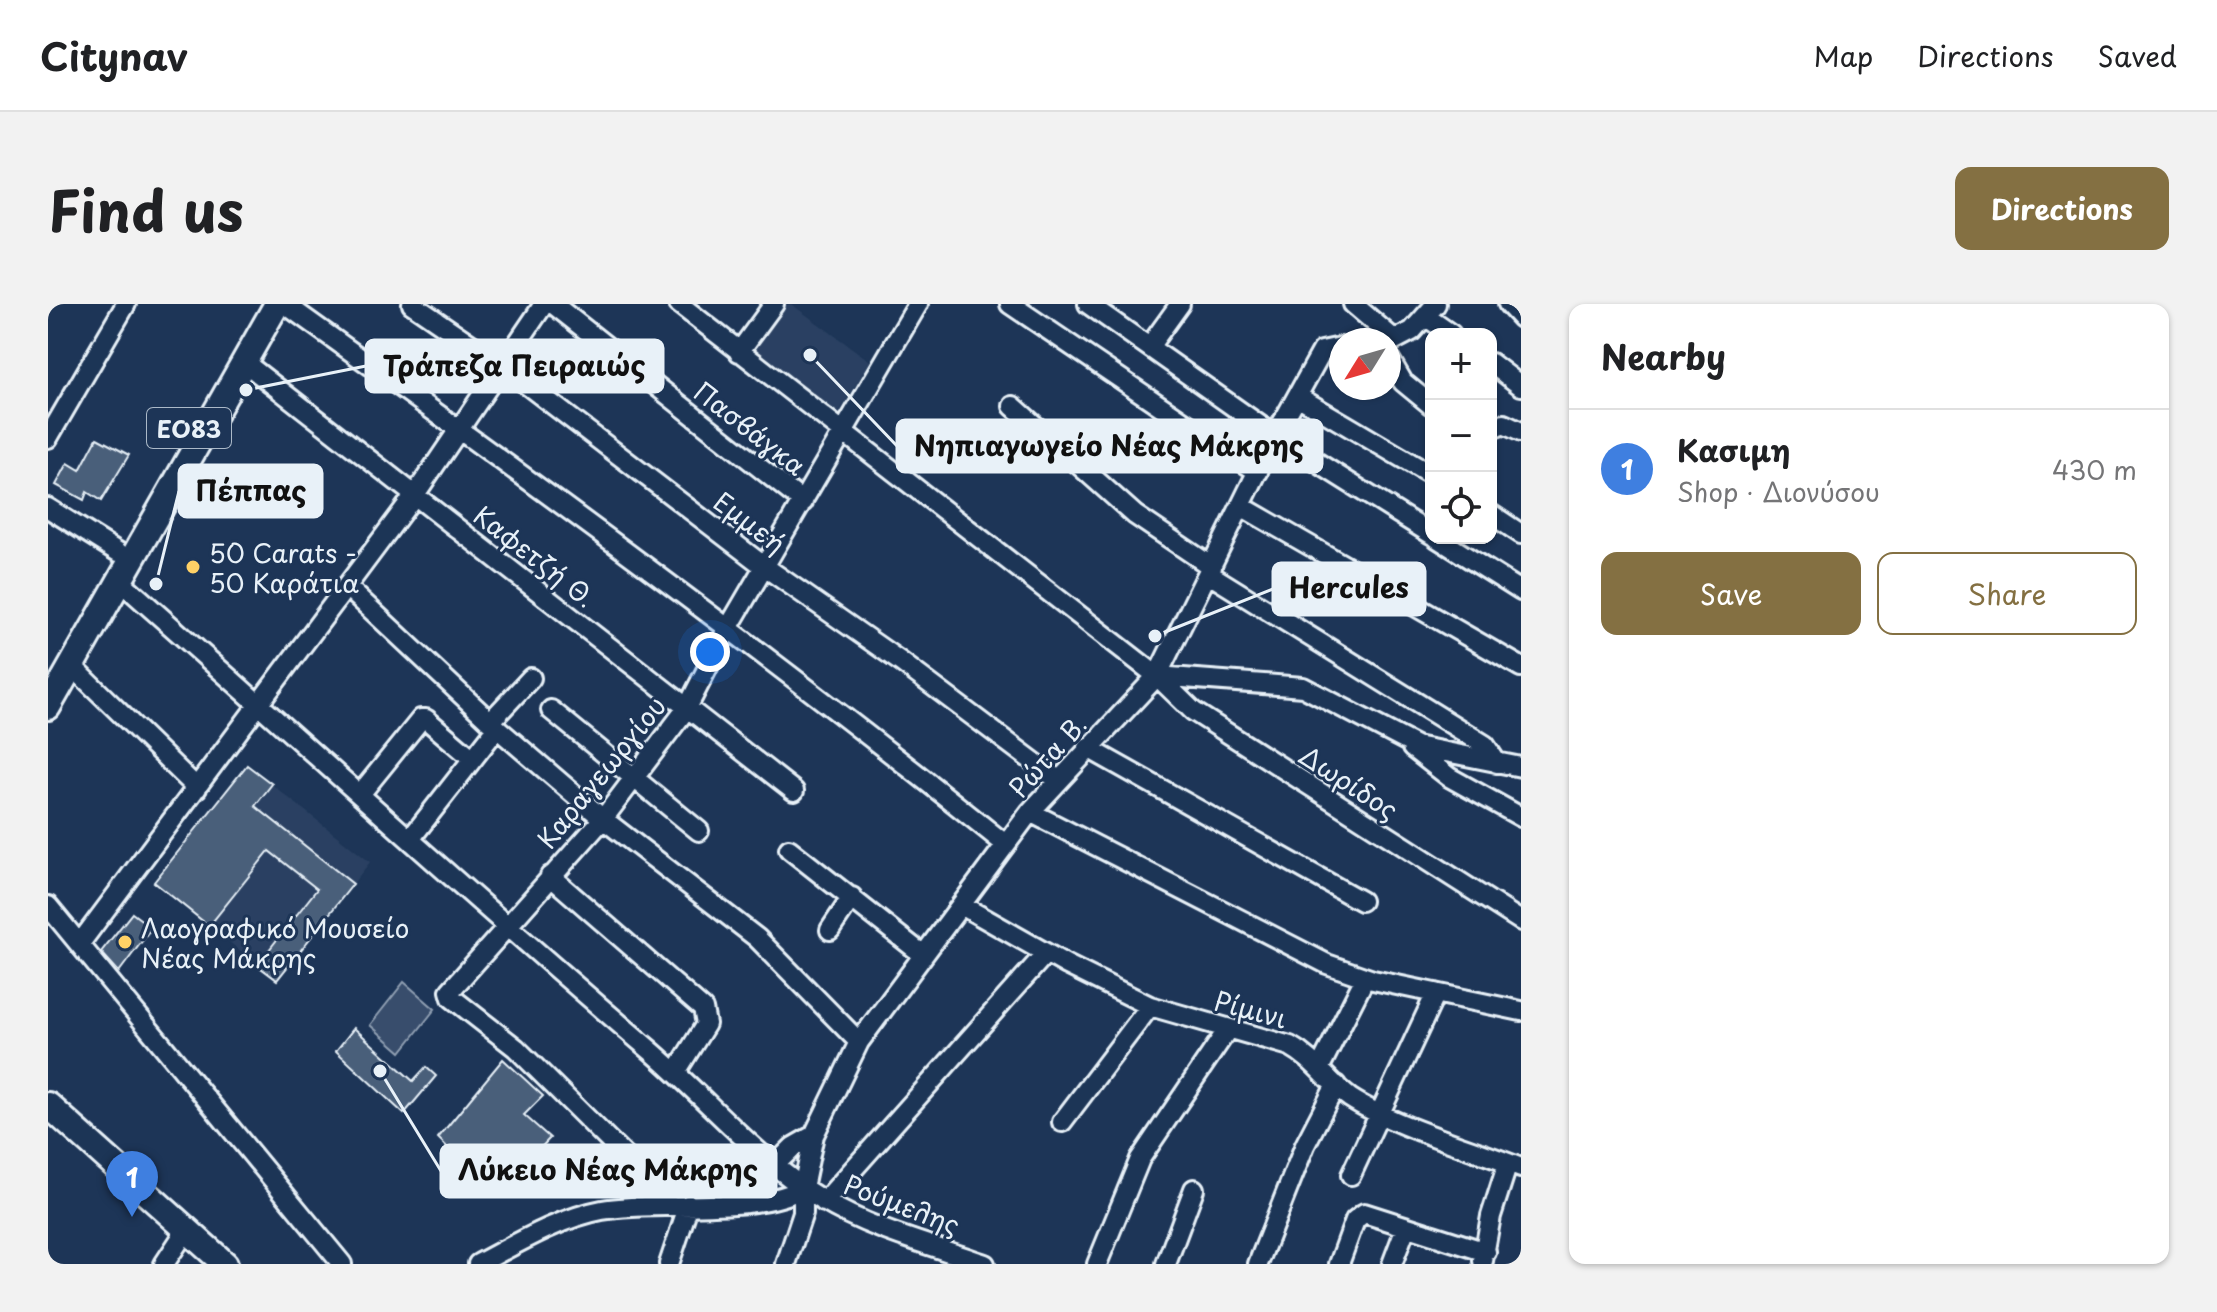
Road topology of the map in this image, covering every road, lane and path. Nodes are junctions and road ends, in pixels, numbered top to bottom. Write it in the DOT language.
graph roads {
  1 [pos="126,304"];
  2 [pos="259,304"];
  3 [pos="277,304"];
  4 [pos="285,304"];
  5 [pos="412,304"];
  6 [pos="544,304"];
  7 [pos="553,304"];
  8 [pos="679,304"];
  9 [pos="774,304"];
  10 [pos="918,304"];
  11 [pos="1010,304"];
  12 [pos="1088,304"];
  13 [pos="1180,304"];
  14 [pos="1353,304"];
  15 [pos="1508,304"];
  16 [pos="1431,310"];
  17 [pos="1521,318"];
  18 [pos="1374,328"];
  19 [pos="1446,328"];
  20 [pos="1401,338"];
  21 [pos="1149,347"];
  22 [pos="1329,350"];
  23 [pos="739,352"];
  24 [pos="244,362"];
  25 [pos="501,365"];
  26 [pos="1497,368"];
  27 [pos="1401,376"];
  28 [pos="1521,386"];
  29 [pos="1297,396"];
  30 [pos="1427,400"];
  31 [pos="1013,406"];
  32 [pos="1497,426"];
  33 [pos="458,428"];
  34 [pos="844,430"];
  35 [pos="1521,432"];
  36 [pos="1275,436"];
  37 [pos="48,438"];
  38 [pos="1258,472"];
  39 [pos="1426,472"];
  40 [pos="414,496"];
  41 [pos="803,502"];
  42 [pos="1241,506"];
  43 [pos="48,508"];
  44 [pos="1497,518"];
  45 [pos="1425,530"];
  46 [pos="1521,534"];
  47 [pos="1447,544"];
  48 [pos="118,552"];
  49 [pos="765,567"];
  50 [pos="1210,570"];
  51 [pos="119,580"];
  52 [pos="347,587"];
  53 [pos="1521,591"];
  54 [pos="727,630"];
  55 [pos="1521,667"];
  56 [pos="60,669"];
  57 [pos="1157,676"];
  58 [pos="531,678"];
  59 [pos="48,707"];
  60 [pos="260,707"];
  61 [pos="687,708"];
  62 [pos="551,710"];
  63 [pos="494,724"];
  64 [pos="1405,742"];
  65 [pos="1088,748"];
  66 [pos="473,759"];
  67 [pos="1497,763"];
  68 [pos="1521,767"];
  69 [pos="634,777"];
  70 [pos="1058,780"];
  71 [pos="197,788"];
  72 [pos="794,791"];
  73 [pos="361,793"];
  74 [pos="1030,812"];
  75 [pos="1521,817"];
  76 [pos="603,819"];
  77 [pos="699,831"];
  78 [pos="411,838"];
  79 [pos="1005,844"];
  80 [pos="789,849"];
  81 [pos="550,876"];
  82 [pos="852,897"];
  83 [pos="1361,901"];
  84 [pos="961,905"];
  85 [pos="48,906"];
  86 [pos="1521,921"];
  87 [pos="505,927"];
  88 [pos="830,930"];
  89 [pos="81,942"];
  90 [pos="1046,953"];
  91 [pos="922,954"];
  92 [pos="1365,978"];
  93 [pos="1436,993"];
  94 [pos="1150,1006"];
  95 [pos="1521,1011"];
  96 [pos="1228,1029"];
  97 [pos="859,1042"];
  98 [pos="1319,1069"];
  99 [pos="676,1072"];
  100 [pos="1336,1085"];
  101 [pos="48,1105"];
  102 [pos="1379,1113"];
  103 [pos="1062,1122"];
  104 [pos="814,1135"];
  105 [pos="775,1165"];
  106 [pos="1515,1166"];
  107 [pos="1351,1175"];
  108 [pos="803,1188"];
  109 [pos="1194,1189"];
  110 [pos="824,1202"];
  111 [pos="689,1204"];
  112 [pos="653,1206"];
  113 [pos="1406,1227"];
  114 [pos="187,1229"];
  115 [pos="1484,1258"];
  116 [pos="974,1262"];
  117 [pos="164,1264"];
  118 [pos="225,1264"];
  119 [pos="342,1264"];
  120 [pos="478,1264"];
  121 [pos="669,1264"];
  122 [pos="786,1264"];
  123 [pos="1097,1264"];
  124 [pos="1166,1264"];
  125 [pos="1258,1264"];
  126 [pos="1339,1264"];
  127 [pos="1392,1264"];
  1 -- 37 [label="street"];
  2 -- 48 [label="main road, ΕΟ83"];
  3 -- 24 [label="main road, ΕΟ83"];
  4 -- 33 [label="street"];
  5 -- 25 [label="street, Εμμεή"];
  6 -- 25 [label="street"];
  7 -- 41 [label="street, Πασβάγκα"];
  8 -- 23 [label="street, Δωρίδος"];
  9 -- 23 [label="street"];
  10 -- 34 [label="street, Καραγεωργίου"];
  11 -- 38 [label="street"];
  12 -- 21 [label="street"];
  13 -- 21 [label="street"];
  14 -- 18 [label="street"];
  15 -- 17 [label="street"];
  16 -- 19 [label="street"];
  16 -- 20 [label="street"];
  21 -- 36 [label="street"];
  22 -- 29 [label="street, Ρώτα Β."];
  23 -- 34 [label="street, Δωρίδος"];
  24 -- 40 [label="street, Καφετζή Θ."];
  24 -- 51 [label="main road, ΕΟ83"];
  25 -- 33 [label="street"];
  25 -- 49 [label="street, Εμμεή"];
  26 -- 28 [label="street"];
  27 -- 30 [label="street"];
  29 -- 36 [label="street, Ρώτα Β."];
  29 -- 39 [label="street"];
  31 -- 50 [label="street"];
  32 -- 35 [label="street"];
  33 -- 40 [label="street"];
  33 -- 54 [label="street"];
  34 -- 41 [label="street, Καραγεωργίου"];
  34 -- 57 [label="street, Δωρίδος"];
  36 -- 38 [label="street, Ρώτα Β."];
  36 -- 45 [label="street"];
  38 -- 42 [label="street, Ρώτα Β."];
  40 -- 52 [label="street"];
  40 -- 61 [label="street, Καφετζή Θ."];
  41 -- 49 [label="street, Καραγεωργίου"];
  42 -- 50 [label="street, Ρώτα Β."];
  42 -- 55 [label="street"];
  43 -- 48 [label="street"];
  44 -- 46 [label="street"];
  47 -- 53 [label="street"];
  48 -- 56 [label="main road, ΕΟ83"];
  49 -- 54 [label="street, Καραγεωργίου"];
  49 -- 70 [label="street, Εμμεή"];
  50 -- 57 [label="street, Ρώτα Β."];
  50 -- 67 [label="street"];
  51 -- 56 [label="main road, ΕΟ83"];
  51 -- 60 [label="street, Ρούμελης"];
  52 -- 60 [label="street"];
  52 -- 63 [label="street"];
  54 -- 61 [label="street, Καραγεωργίου"];
  54 -- 79 [label="street"];
  56 -- 59 [label="main road, ΕΟ83"];
  56 -- 71 [label="street"];
  57 -- 64 [label="street"];
  57 -- 65 [label="street, Ρώτα Β."];
  57 -- 86 [label="street, Δωρίδος"];
  58 -- 63 [label="street"];
  60 -- 71 [label="street"];
  60 -- 73 [label="street, Ρούμελης"];
  61 -- 69 [label="street, Καραγεωργίου"];
  61 -- 72 [label="street, Καφετζή Θ."];
  62 -- 69 [label="street"];
  63 -- 66 [label="street"];
  63 -- 76 [label="street"];
  64 -- 67 [label="street"];
  64 -- 75 [label="street"];
  65 -- 70 [label="street, Ρώτα Β."];
  65 -- 83 [label="street"];
  66 -- 73 [label="street"];
  66 -- 78 [label="street"];
  67 -- 68 [label="street"];
  69 -- 76 [label="street, Καραγεωργίου"];
  69 -- 77 [label="street"];
  70 -- 74 [label="street, Ρώτα Β."];
  71 -- 89 [label="street"];
  73 -- 78 [label="street, Ρούμελης"];
  74 -- 79 [label="street, Ρώτα Β."];
  74 -- 92 [label="street"];
  76 -- 81 [label="street, Καραγεωργίου"];
  76 -- 97 [label="street"];
  78 -- 87 [label="street, Ρούμελης"];
  79 -- 84 [label="street, Ρώτα Β."];
  80 -- 82 [label="street"];
  81 -- 87 [label="street, Καραγεωργίου"];
  81 -- 99 [label="street"];
  82 -- 88 [label="street"];
  82 -- 91 [label="street"];
  84 -- 90 [label="street, Ρίμινι"];
  84 -- 91 [label="street, Ρώτα Β."];
  85 -- 89 [label="street"];
  87 -- 99 [label="street, Ρούμελης"];
  87 -- 112 [label="street, Καραγεωργίου"];
  89 -- 119 [label="street"];
  90 -- 94 [label="street, Ρίμινι"];
  90 -- 110 [label="street"];
  91 -- 97 [label="street, Ρώτα Β."];
  92 -- 93 [label="street"];
  92 -- 98 [label="street"];
  93 -- 95 [label="street"];
  93 -- 102 [label="street"];
  94 -- 96 [label="street, Ρίμινι"];
  94 -- 103 [label="street"];
  96 -- 98 [label="street, Ρίμινι"];
  96 -- 123 [label="street"];
  97 -- 104 [label="street, Ρώτα Β."];
  98 -- 100 [label="street, Ρίμινι"];
  99 -- 105 [label="street, Ρούμελης"];
  100 -- 102 [label="street, Ρίμινι"];
  100 -- 125 [label="street"];
  101 -- 114 [label="main road"];
  102 -- 106 [label="street, Ρίμινι"];
  102 -- 107 [label="street"];
  104 -- 105 [label="street"];
  104 -- 108 [label="street, Ρώτα Β."];
  105 -- 108 [label="street, Ρούμελης"];
  106 -- 115 [label="street"];
  108 -- 110 [label="street, Ρούμελης"];
  108 -- 111 [label="street"];
  108 -- 122 [label="street, Ρώτα Β."];
  109 -- 124 [label="street"];
  110 -- 116 [label="street, Ρούμελης"];
  111 -- 112 [label="street"];
  111 -- 121 [label="street"];
  112 -- 120 [label="street"];
  113 -- 115 [label="street"];
  113 -- 126 [label="street"];
  113 -- 127 [label="street"];
  114 -- 117 [label="street"];
  114 -- 118 [label="main road"];
}
